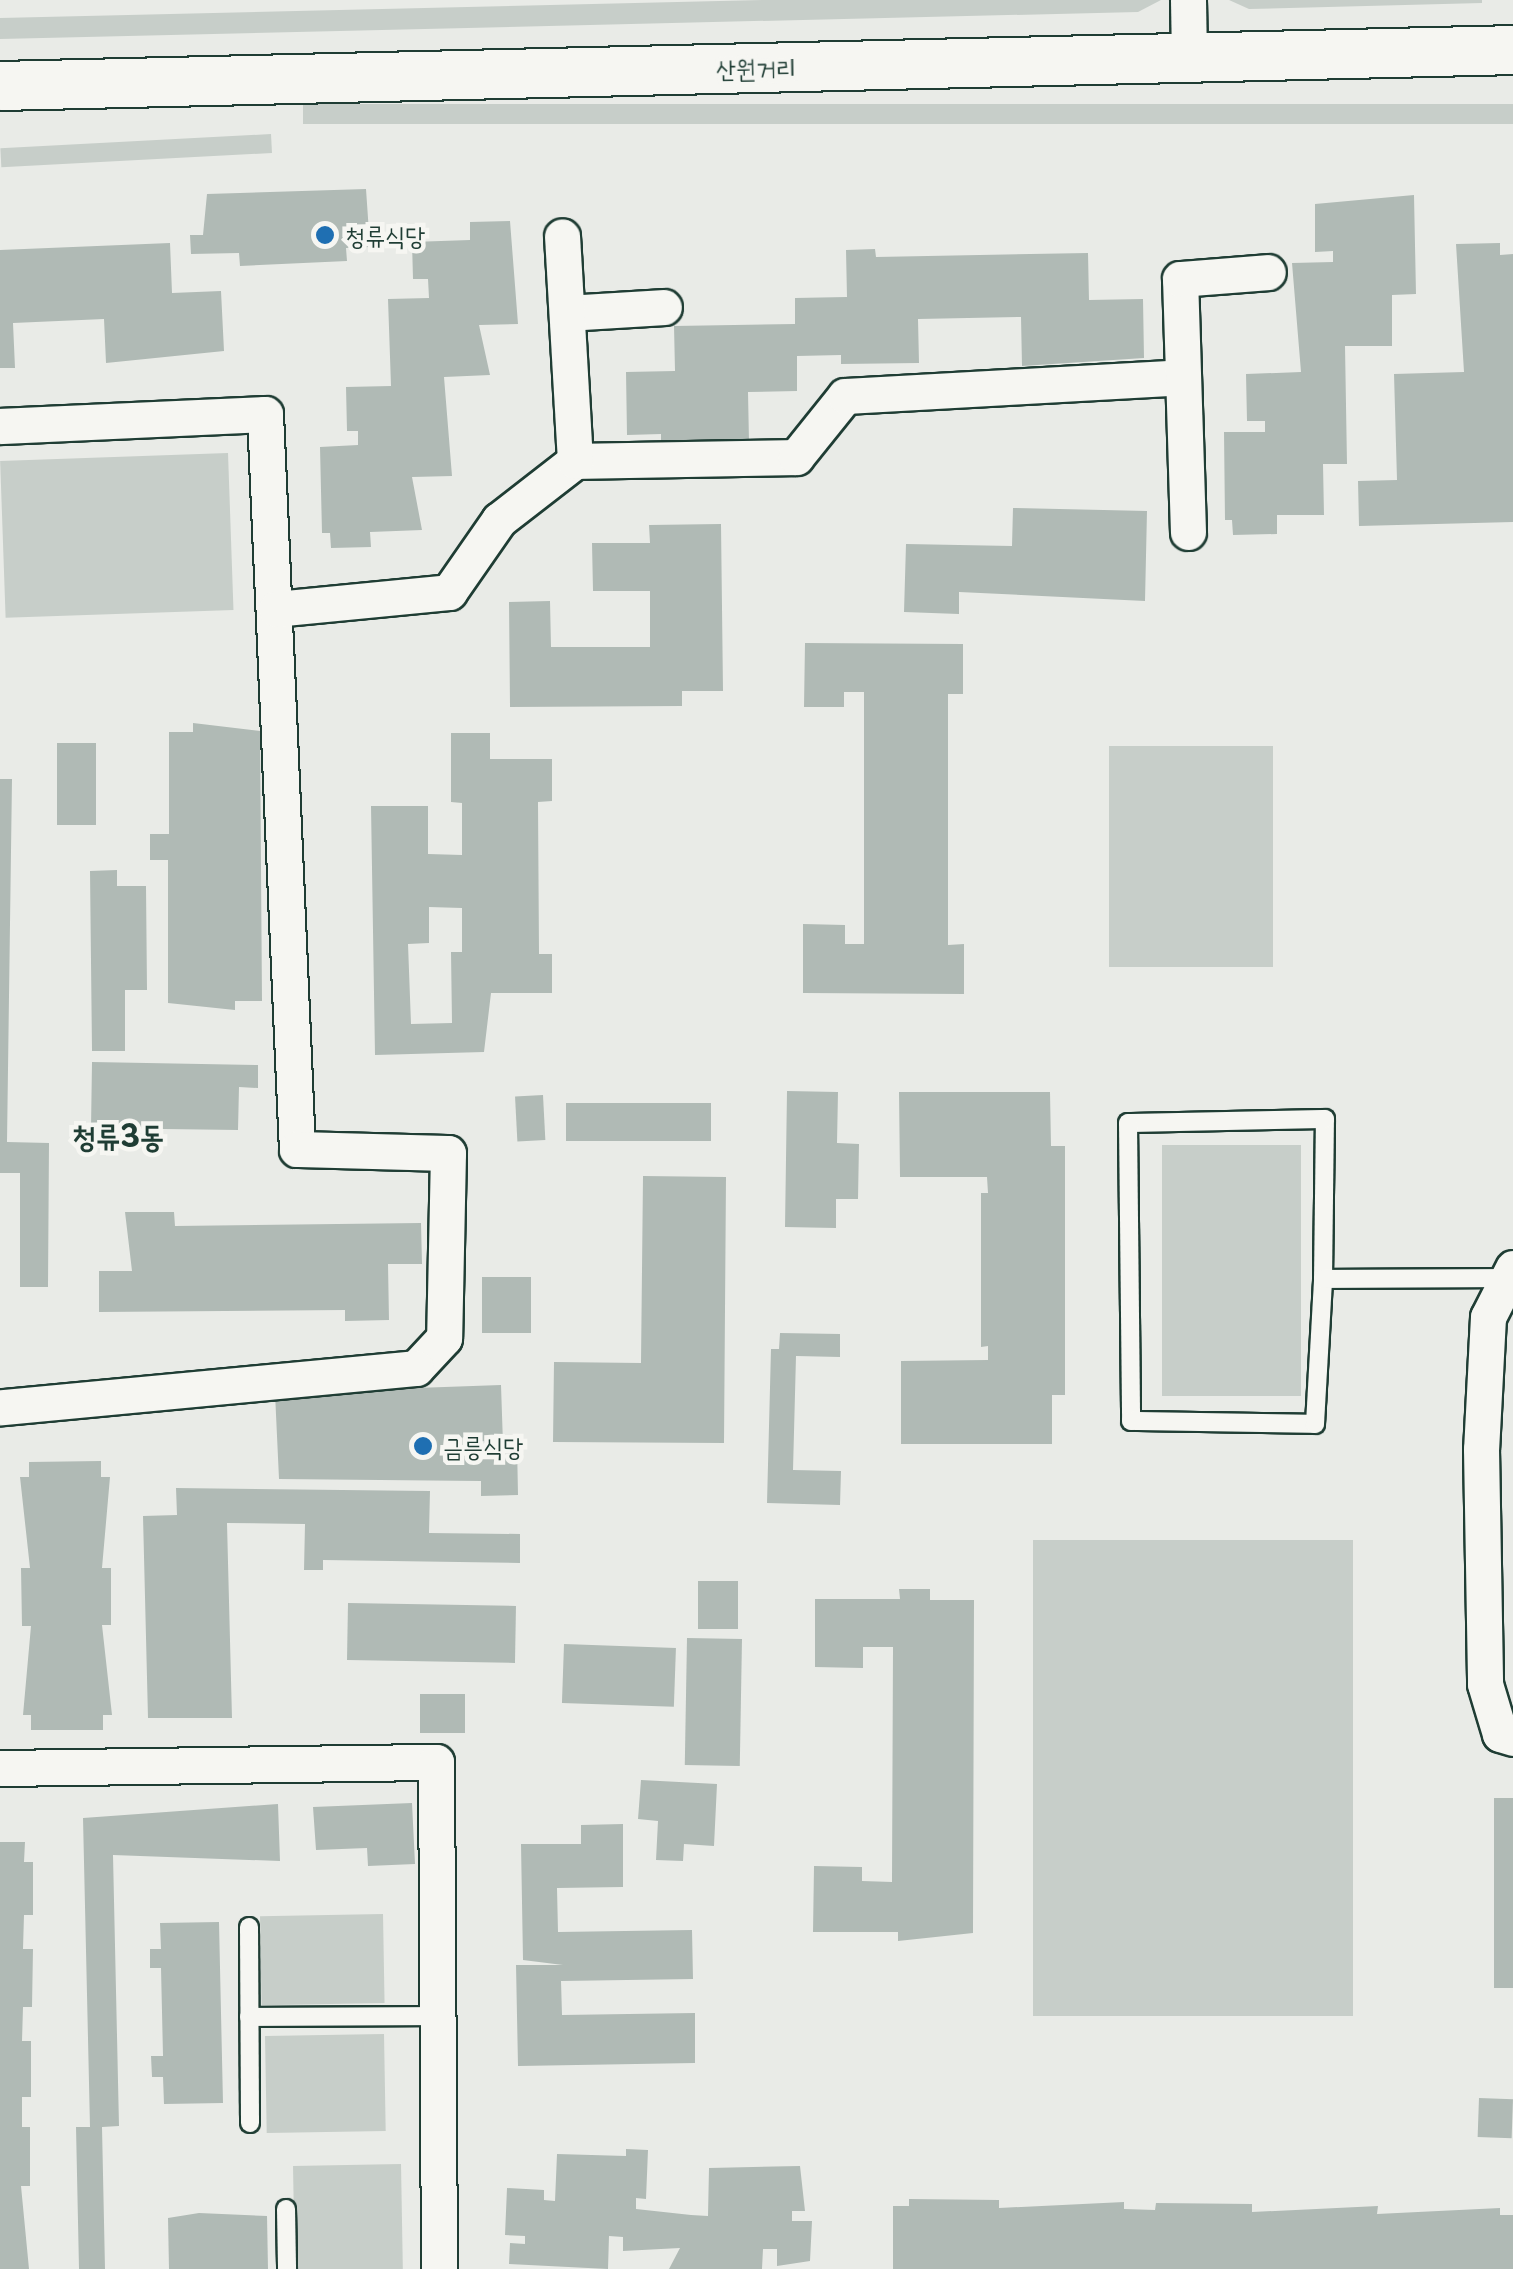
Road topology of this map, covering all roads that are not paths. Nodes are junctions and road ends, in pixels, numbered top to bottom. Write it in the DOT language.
graph roads {
  1 [pos="1188,0"];
  2 [pos="1513,50"];
  3 [pos="1189,58"];
  4 [pos="0,86"];
  5 [pos="562,236"];
  6 [pos="1268,272"];
  7 [pos="664,307"];
  8 [pos="567,313"];
  9 [pos="1182,378"];
  10 [pos="0,426"];
  11 [pos="575,461"];
  12 [pos="1188,532"];
  13 [pos="276,609"];
  14 [pos="1509,1273"];
  15 [pos="1323,1279"];
  16 [pos="0,1407"];
  17 [pos="1513,1738"];
  18 [pos="0,1768"];
  19 [pos="248,1926"];
  20 [pos="439,2016"];
  21 [pos="249,2017"];
  22 [pos="250,2122"];
  23 [pos="286,2209"];
  24 [pos="287,2269"];
  25 [pos="439,2269"];
  1 -- 3 [label="street"];
  2 -- 3 [label="main road, 산원거리"];
  3 -- 4 [label="main road, 산원거리"];
  5 -- 8 [label="street"];
  6 -- 9 [label="street"];
  7 -- 8 [label="street"];
  8 -- 11 [label="street"];
  9 -- 11 [label="street"];
  9 -- 12 [label="street"];
  10 -- 13 [label="street"];
  11 -- 13 [label="street"];
  13 -- 16 [label="street"];
  14 -- 15 [label="lane"];
  14 -- 17 [label="street"];
  15 -- 15 [label="lane"];
  18 -- 20 [label="street"];
  19 -- 21 [label="lane"];
  20 -- 21 [label="lane"];
  20 -- 25 [label="street"];
  21 -- 22 [label="lane"];
  23 -- 24 [label="lane"];
}
